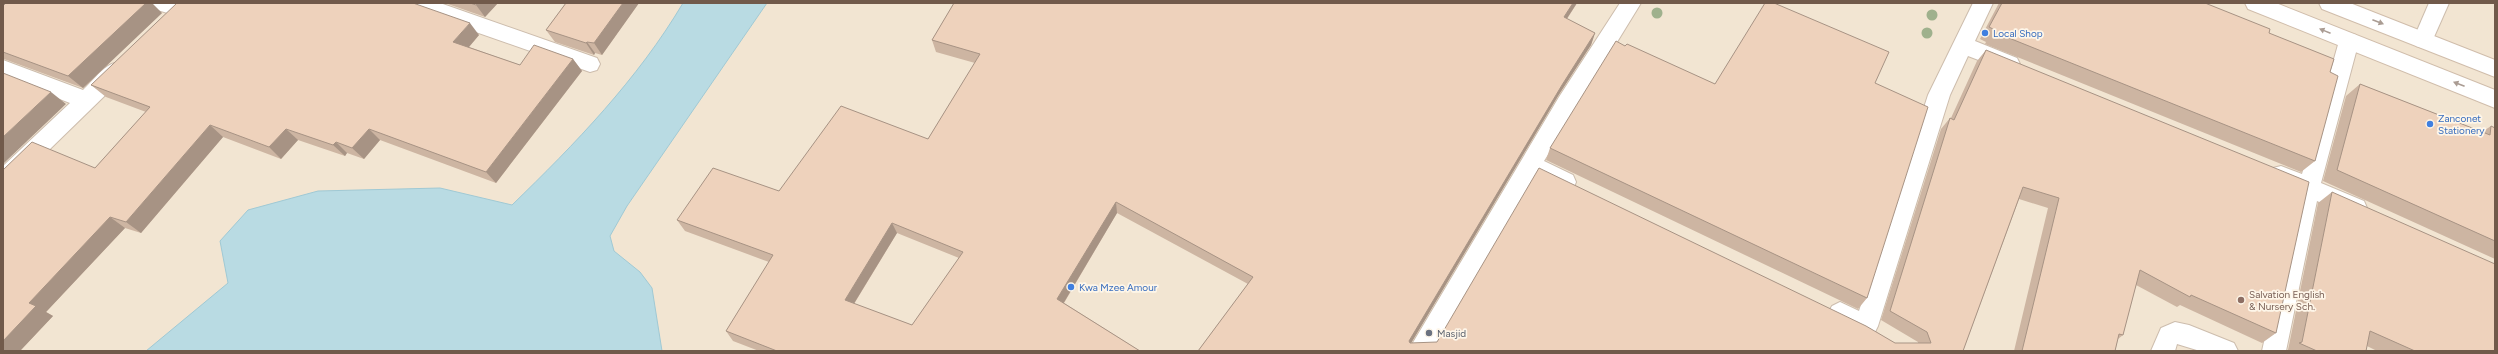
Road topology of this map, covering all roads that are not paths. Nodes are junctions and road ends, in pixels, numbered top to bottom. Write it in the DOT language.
graph roads {
  1 [pos="417,3"];
  2 [pos="1631,3"];
  3 [pos="1983,3"];
  4 [pos="2255,3"];
  5 [pos="2329,3"];
  6 [pos="2439,3"];
  7 [pos="176,5"];
  8 [pos="164,25"];
  9 [pos="2424,40"];
  10 [pos="2349,41"];
  11 [pos="1963,45"];
  12 [pos="131,58"];
  13 [pos="590,64"];
  14 [pos="3,68"];
  15 [pos="2495,69"];
  16 [pos="2030,72"];
  17 [pos="2495,98"];
  18 [pos="86,100"];
  19 [pos="1530,165"];
  20 [pos="2265,169"];
  21 [pos="3,180"];
  22 [pos="2309,187"];
  23 [pos="1580,189"];
  24 [pos="2374,216"];
  25 [pos="1823,306"];
  26 [pos="1420,351"];
  27 [pos="2163,351"];
  28 [pos="2226,351"];
  29 [pos="2274,351"];
  1 -- 13 [label="street"];
  2 -- 19 [label="street"];
  3 -- 11 [label="street"];
  10 -- 4 [label="street, one-way"];
  5 -- 9 [label="street, one-way"];
  6 -- 9 [label="street"];
  7 -- 8 [label="street"];
  9 -- 15 [label="street"];
  17 -- 10 [label="street, one-way"];
  10 -- 22 [label="street"];
  11 -- 16 [label="street"];
  11 -- 25 [label="street"];
  12 -- 18 [label="street"];
  14 -- 18 [label="street"];
  18 -- 21 [label="street"];
  19 -- 23 [label="street"];
  19 -- 26 [label="street"];
  20 -- 22 [label="street"];
  22 -- 24 [label="street"];
  22 -- 29 [label="street"];
  27 -- 28 [label="street"];
}
